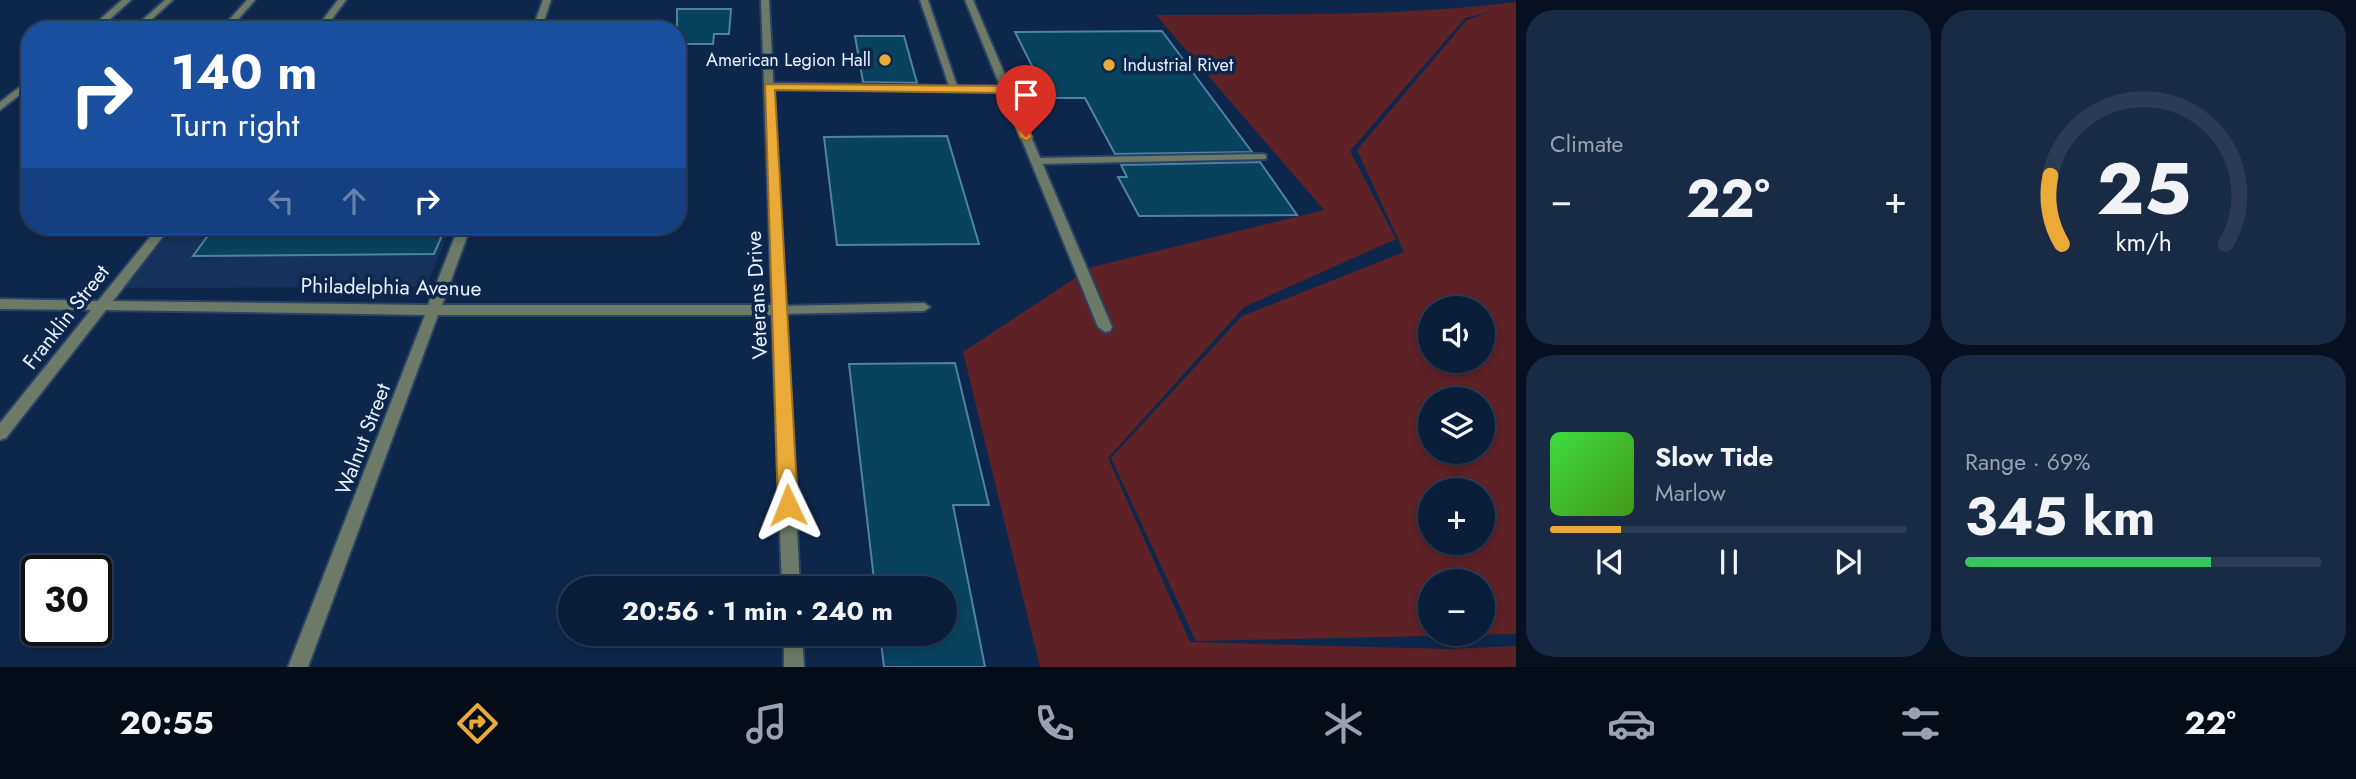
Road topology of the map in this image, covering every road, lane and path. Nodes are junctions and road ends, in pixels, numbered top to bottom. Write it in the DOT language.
graph roads {
  1 [pos="127,0"];
  2 [pos="169,0"];
  3 [pos="251,0"];
  4 [pos="342,0"];
  5 [pos="547,0"];
  6 [pos="765,0"];
  7 [pos="924,0"];
  8 [pos="970,0"];
  9 [pos="102,21"];
  10 [pos="145,21"];
  11 [pos="232,21"];
  12 [pos="326,21"];
  13 [pos="539,21"];
  14 [pos="769,86"];
  15 [pos="954,89"];
  16 [pos="1006,89"];
  17 [pos="21,90"];
  18 [pos="0,107"];
  19 [pos="1263,157"];
  20 [pos="1036,161"];
  21 [pos="158,235"];
  22 [pos="463,235"];
  23 [pos="0,304"];
  24 [pos="103,305"];
  25 [pos="924,307"];
  26 [pos="435,310"];
  27 [pos="781,310"];
  28 [pos="1105,327"];
  29 [pos="0,434"];
  30 [pos="791,576"];
  31 [pos="793,646"];
  32 [pos="298,667"];
  33 [pos="794,667"];
  1 -- 9 [label="street"];
  2 -- 10 [label="lane"];
  3 -- 11 [label="lane"];
  4 -- 12 [label="street"];
  5 -- 13 [label="street"];
  6 -- 14 [label="street, Veterans Drive"];
  7 -- 15 [label="lane"];
  8 -- 16 [label="street"];
  14 -- 15 [label="lane"];
  14 -- 27 [label="street, Veterans Drive"];
  15 -- 16 [label="lane"];
  16 -- 20 [label="street"];
  17 -- 18 [label="street"];
  19 -- 20 [label="lane"];
  20 -- 28 [label="street"];
  21 -- 24 [label="street, Franklin Street"];
  22 -- 26 [label="street, Walnut Street"];
  23 -- 24 [label="street, Philadelphia Avenue"];
  24 -- 26 [label="street, Philadelphia Avenue"];
  24 -- 29 [label="street, Franklin Street"];
  25 -- 27 [label="lane"];
  26 -- 27 [label="street, Philadelphia Avenue"];
  26 -- 32 [label="street, Walnut Street"];
  27 -- 30 [label="street, Veterans Drive"];
  31 -- 33 [label="street"];
}
